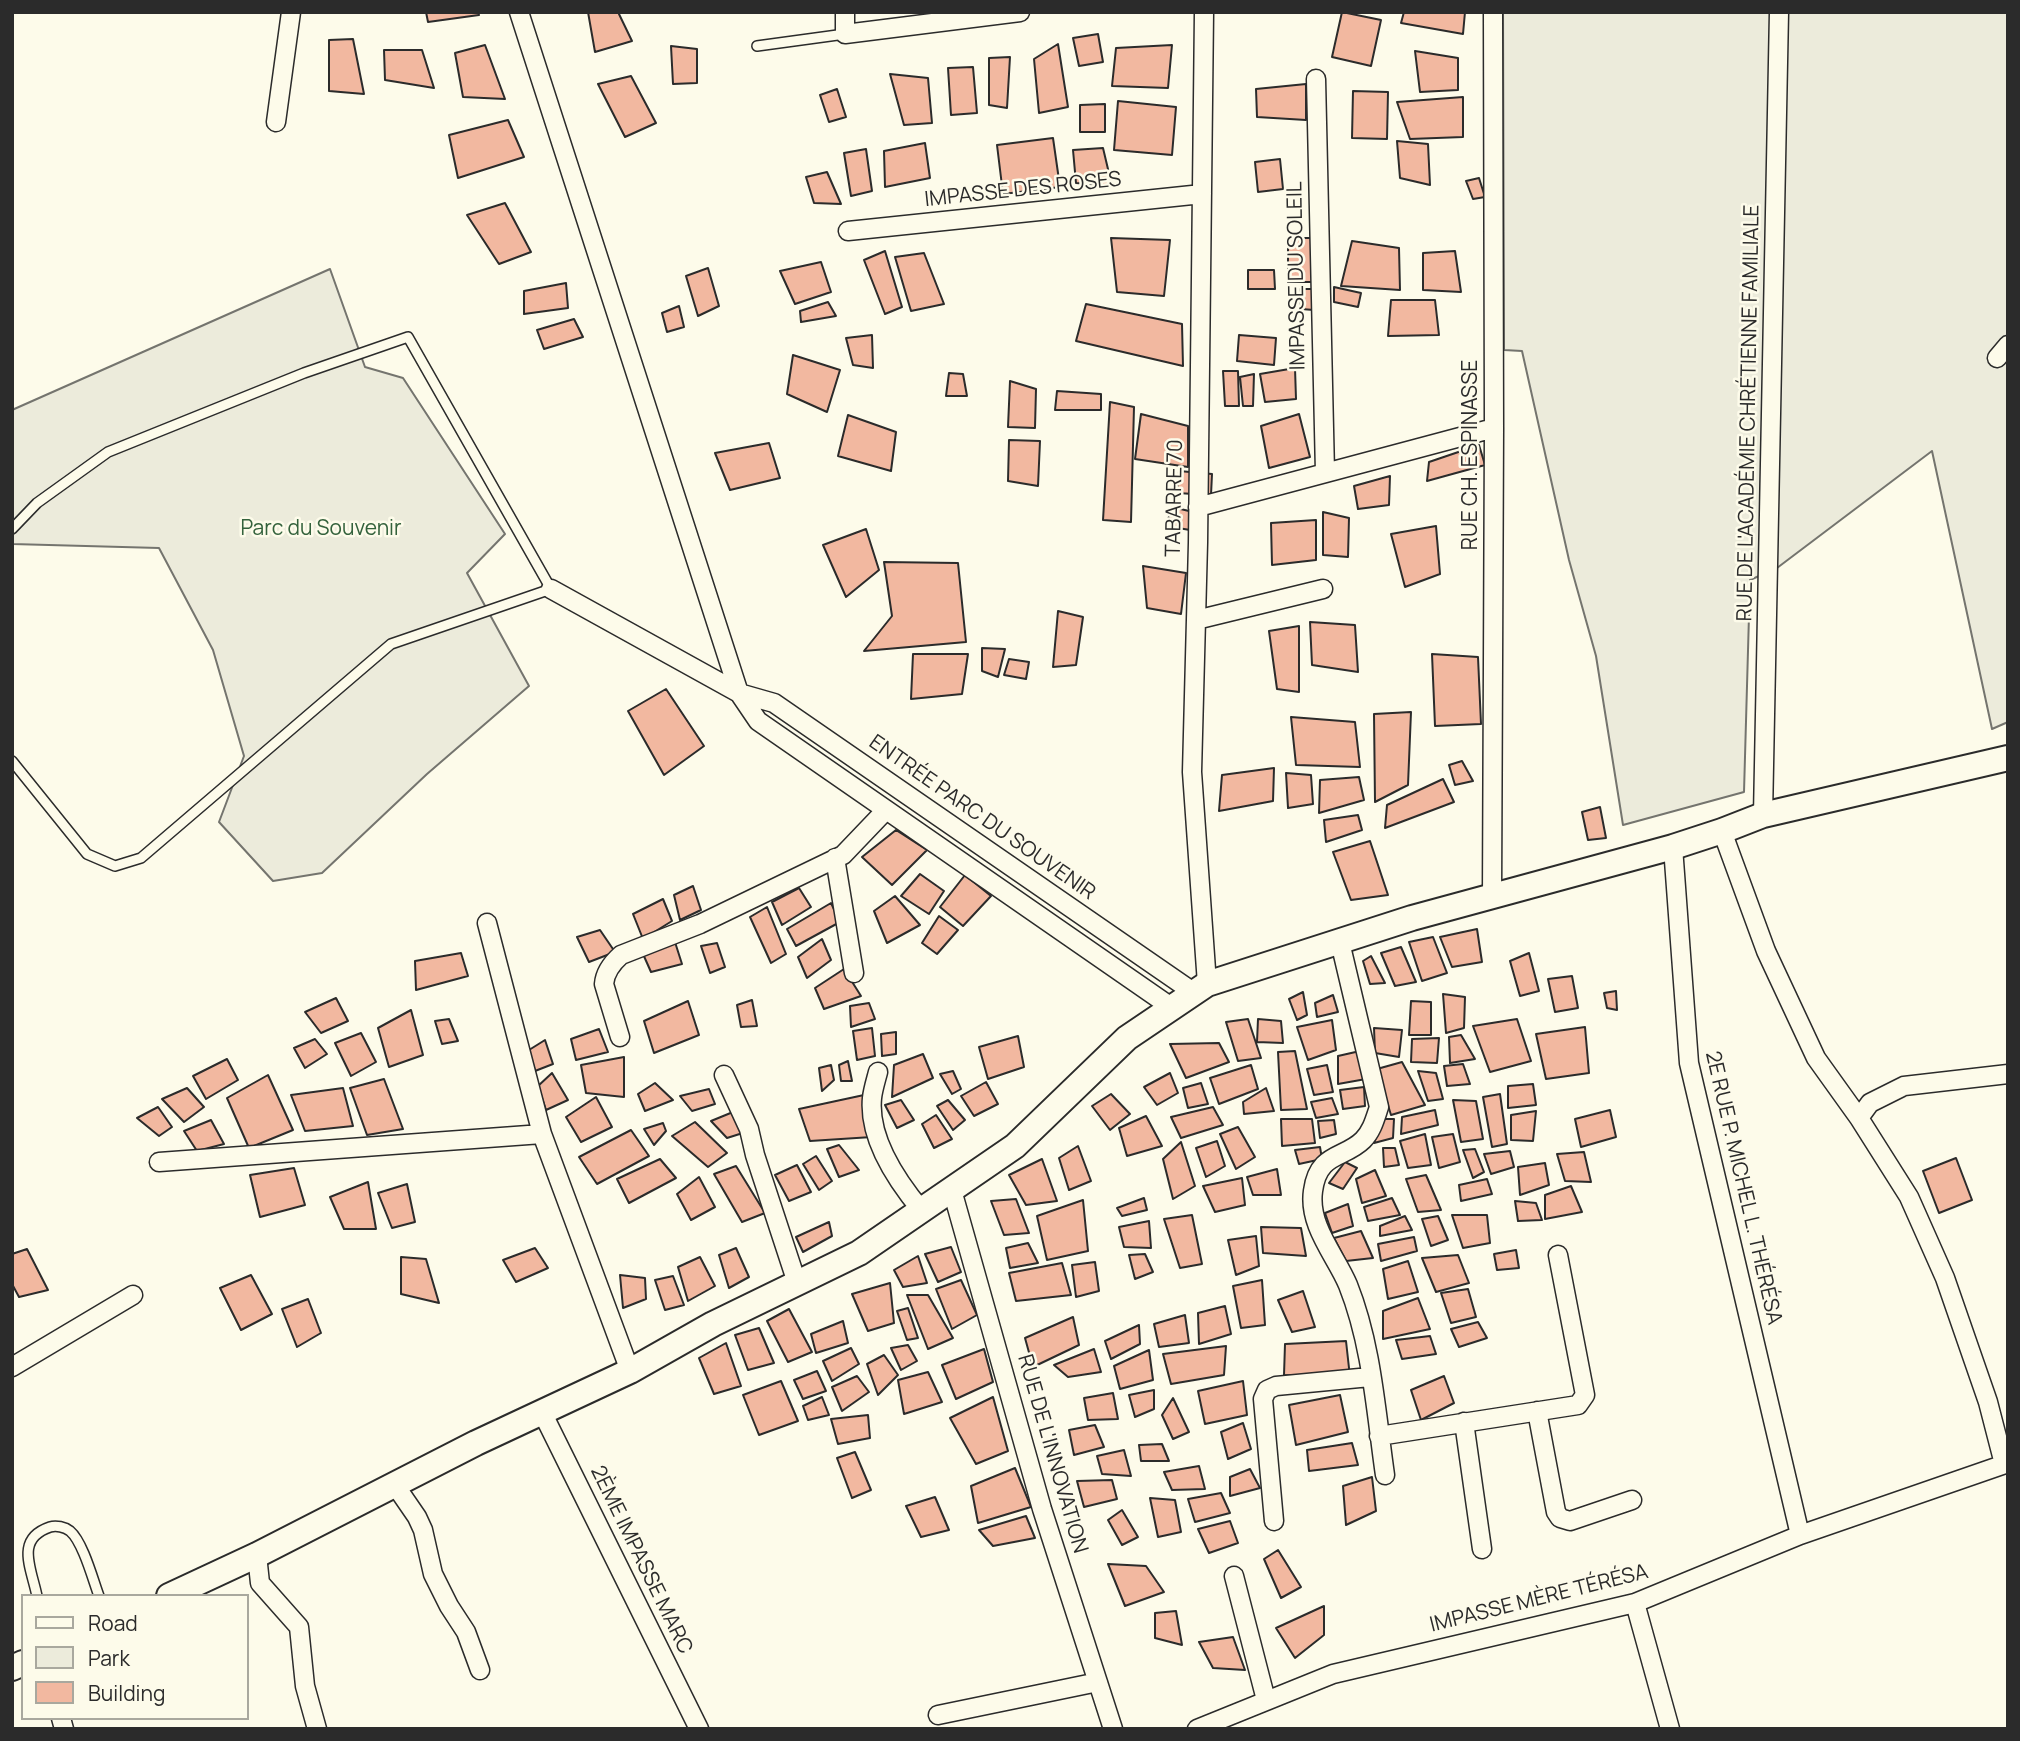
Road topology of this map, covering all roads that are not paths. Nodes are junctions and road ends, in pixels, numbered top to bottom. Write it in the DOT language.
graph roads {
  1 [pos="291,12"];
  2 [pos="519,12"];
  3 [pos="845,12"];
  4 [pos="1020,12"];
  5 [pos="1204,12"];
  6 [pos="1493,12"];
  7 [pos="1779,12"];
  8 [pos="845,34"];
  9 [pos="757,46"];
  10 [pos="1316,79"];
  11 [pos="276,122"];
  12 [pos="1202,194"];
  13 [pos="848,231"];
  14 [pos="1494,428"];
  15 [pos="1325,473"];
  16 [pos="1198,507"];
  17 [pos="12,529"];
  18 [pos="551,589"];
  19 [pos="1323,589"];
  20 [pos="1196,620"];
  21 [pos="739,693"];
  22 [pos="2008,758"];
  23 [pos="12,761"];
  24 [pos="886,810"];
  25 [pos="1763,815"];
  26 [pos="1722,831"];
  27 [pos="1673,846"];
  28 [pos="835,858"];
  29 [pos="1492,897"];
  30 [pos="487,923"];
  31 [pos="1340,942"];
  32 [pos="854,973"];
  33 [pos="1200,988"];
  34 [pos="1171,1007"];
  35 [pos="621,1037"];
  36 [pos="878,1072"];
  37 [pos="2008,1074"];
  38 [pos="724,1075"];
  39 [pos="1859,1118"];
  40 [pos="542,1134"];
  41 [pos="159,1162"];
  42 [pos="952,1190"];
  43 [pos="922,1210"];
  44 [pos="1558,1255"];
  45 [pos="797,1283"];
  46 [pos="133,1295"];
  47 [pos="12,1367"];
  48 [pos="630,1371"];
  49 [pos="1370,1377"];
  50 [pos="1537,1411"];
  51 [pos="542,1412"];
  52 [pos="1464,1422"];
  53 [pos="1379,1436"];
  54 [pos="2006,1463"];
  55 [pos="1385,1475"];
  56 [pos="395,1485"];
  57 [pos="1632,1500"];
  58 [pos="1274,1521"];
  59 [pos="1800,1535"];
  60 [pos="1482,1549"];
  61 [pos="257,1555"];
  62 [pos="1234,1576"];
  63 [pos="37,1594"];
  64 [pos="98,1594"];
  65 [pos="173,1594"];
  66 [pos="1635,1603"];
  67 [pos="480,1671"];
  68 [pos="1098,1682"];
  69 [pos="1265,1700"];
  70 [pos="938,1715"];
  71 [pos="317,1729"];
  72 [pos="699,1729"];
  73 [pos="1112,1729"];
  74 [pos="1197,1729"];
  75 [pos="1670,1729"];
  1 -- 11 [label="street"];
  2 -- 21 [label="street"];
  3 -- 8 [label="street"];
  4 -- 8 [label="street"];
  5 -- 12 [label="street, TABARRE 70"];
  6 -- 14 [label="street, RUE CH. ESPINASSE"];
  7 -- 25 [label="street, RUE DE L'ACADÉMIE CHRÉTIENNE FAMILIALE"];
  8 -- 9 [label="lane"];
  10 -- 15 [label="street, IMPASSE DU SOLEIL"];
  12 -- 13 [label="street, IMPASSE DES ROSES"];
  12 -- 16 [label="street, TABARRE 70"];
  14 -- 15 [label="street"];
  14 -- 29 [label="street, RUE CH. ESPINASSE"];
  15 -- 16 [label="street"];
  16 -- 20 [label="street, TABARRE 70"];
  17 -- 18 [label="lane"];
  18 -- 21 [label="street, ENTRÉE PARC DU SOUVENIR"];
  18 -- 23 [label="lane"];
  19 -- 20 [label="street"];
  20 -- 33 [label="street, TABARRE 70"];
  21 -- 24 [label="street, ENTRÉE PARC DU SOUVENIR"];
  21 -- 33 [label="street, ENTRÉE PARC DU SOUVENIR"];
  22 -- 25 [label="main road"];
  24 -- 28 [label="street"];
  24 -- 34 [label="street, ENTRÉE PARC DU SOUVENIR"];
  25 -- 26 [label="main road"];
  26 -- 27 [label="main road"];
  26 -- 39 [label="street"];
  27 -- 29 [label="main road"];
  27 -- 59 [label="street, 2E RUE P. MICHEL L. THÉRÉSA"];
  28 -- 32 [label="street"];
  28 -- 35 [label="street"];
  29 -- 31 [label="main road"];
  30 -- 40 [label="street"];
  31 -- 33 [label="main road"];
  31 -- 49 [label="street"];
  33 -- 34 [label="main road"];
  34 -- 42 [label="main road"];
  36 -- 43 [label="street"];
  37 -- 39 [label="street"];
  38 -- 45 [label="street"];
  39 -- 54 [label="street"];
  40 -- 41 [label="street"];
  40 -- 48 [label="street"];
  42 -- 43 [label="main road"];
  42 -- 68 [label="street, RUE DE L'INNOVATION"];
  43 -- 45 [label="main road"];
  44 -- 50 [label="street"];
  45 -- 48 [label="main road"];
  46 -- 47 [label="street"];
  48 -- 51 [label="main road"];
  49 -- 53 [label="street"];
  49 -- 58 [label="street"];
  50 -- 52 [label="street"];
  50 -- 57 [label="street"];
  51 -- 56 [label="main road"];
  51 -- 72 [label="street, 2ÈME IMPASSE MARC"];
  52 -- 53 [label="street"];
  52 -- 60 [label="street"];
  53 -- 55 [label="street"];
  54 -- 59 [label="street, IMPASSE MÈRE TÉRÉSA"];
  56 -- 61 [label="main road"];
  56 -- 67 [label="street"];
  59 -- 66 [label="street, IMPASSE MÈRE TÉRÉSA"];
  61 -- 65 [label="main road"];
  61 -- 71 [label="street"];
  62 -- 69 [label="street"];
  63 -- 64 [label="lane"];
  66 -- 69 [label="street, IMPASSE MÈRE TÉRÉSA"];
  66 -- 75 [label="street"];
  68 -- 70 [label="street"];
  68 -- 73 [label="street, RUE DE L'INNOVATION"];
  69 -- 74 [label="street, IMPASSE MÈRE TÉRÉSA"];
}
